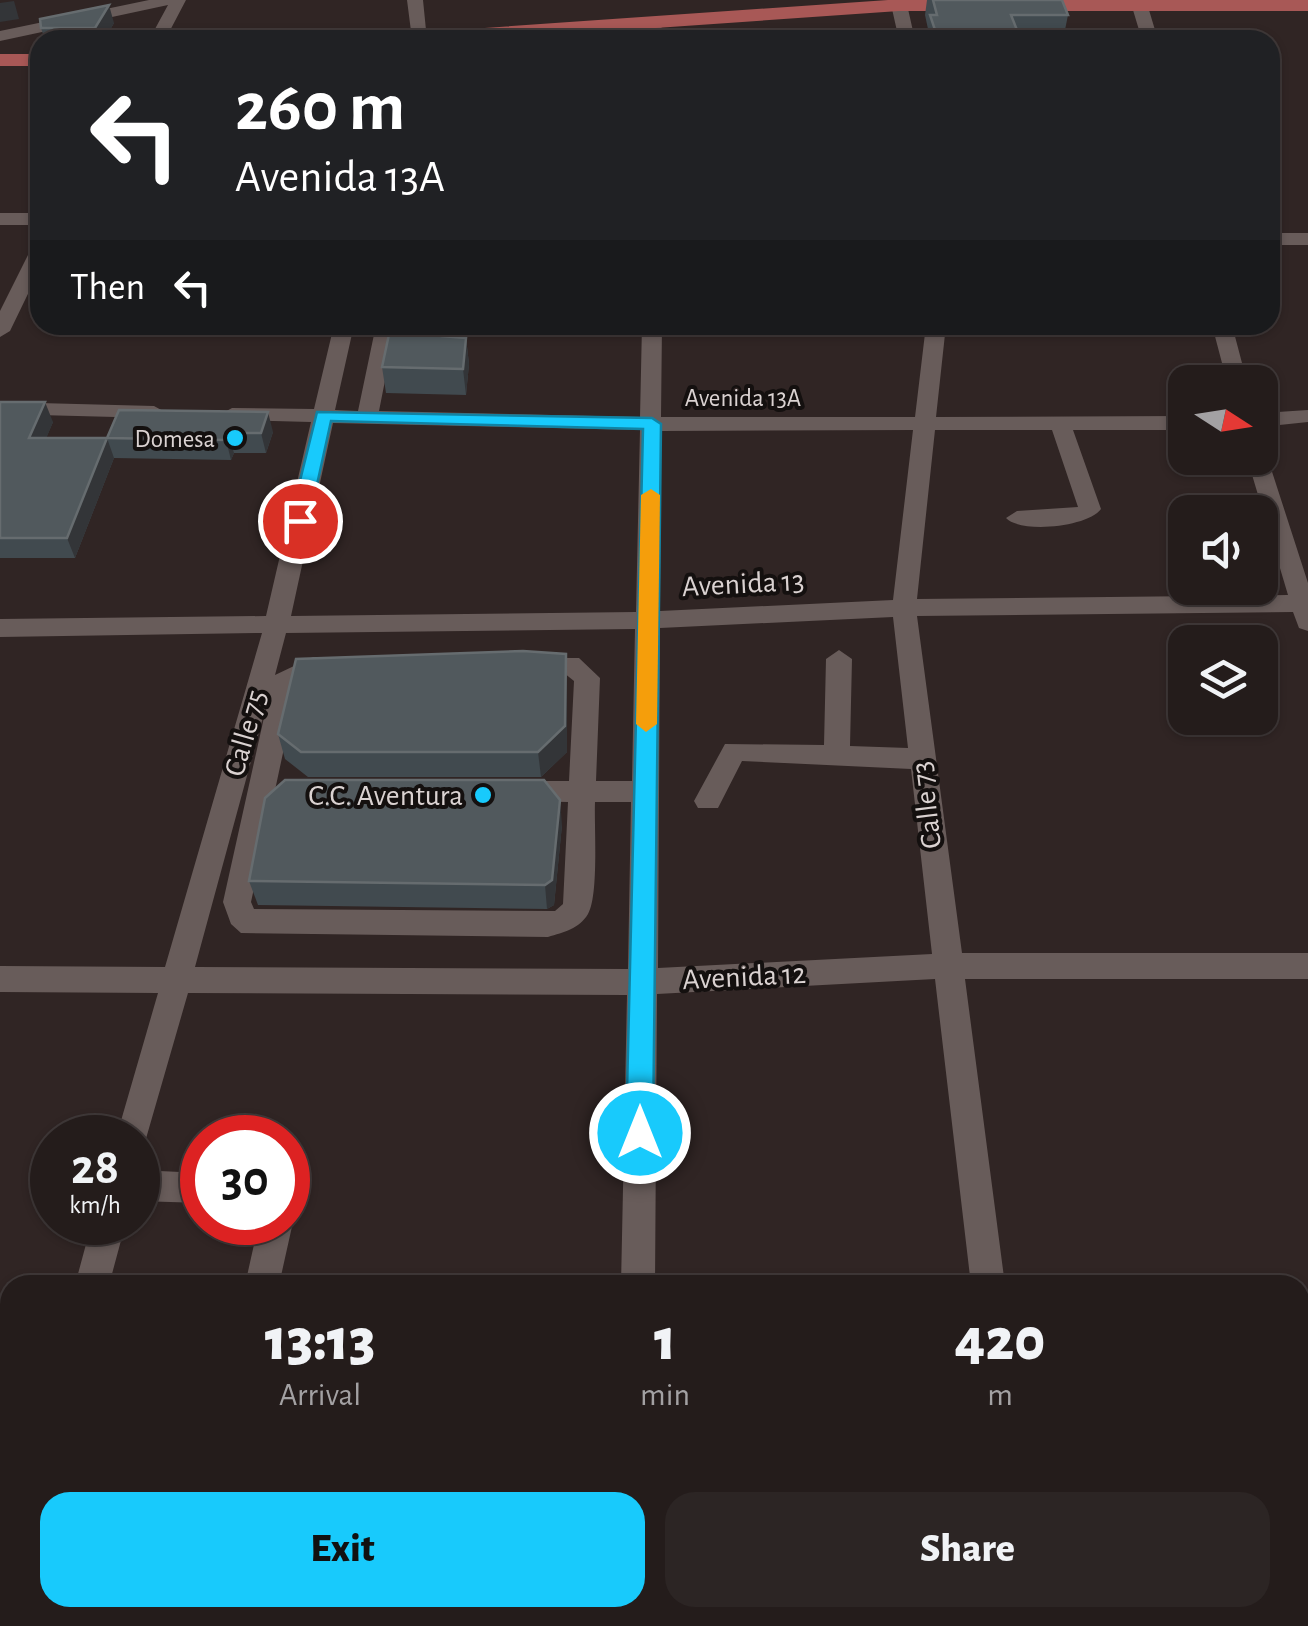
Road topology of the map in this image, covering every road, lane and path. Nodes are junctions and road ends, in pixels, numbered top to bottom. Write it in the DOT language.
graph roads {
  1 [pos="170,0"];
  2 [pos="178,0"];
  3 [pos="415,0"];
  4 [pos="904,5"];
  5 [pos="1141,6"];
  6 [pos="1308,9"];
  7 [pos="162,30"];
  8 [pos="419,30"];
  9 [pos="548,30"];
  10 [pos="697,30"];
  11 [pos="906,30"];
  12 [pos="0,36"];
  13 [pos="0,57"];
  14 [pos="30,57"];
  15 [pos="0,219"];
  16 [pos="30,219"];
  17 [pos="1280,240"];
  18 [pos="1308,240"];
  19 [pos="30,270"];
  20 [pos="0,331"];
  21 [pos="342,335"];
  22 [pos="384,335"];
  23 [pos="652,335"];
  24 [pos="934,335"];
  25 [pos="1225,335"];
  26 [pos="1233,365"];
  27 [pos="0,408"];
  28 [pos="171,412"];
  29 [pos="209,413"];
  30 [pos="323,416"];
  31 [pos="1308,416"];
  32 [pos="367,417"];
  33 [pos="1278,418"];
  34 [pos="1168,423"];
  35 [pos="652,424"];
  36 [pos="921,425"];
  37 [pos="1060,425"];
  38 [pos="1263,475"];
  39 [pos="1016,518"];
  40 [pos="904,608"];
  41 [pos="1305,609"];
  42 [pos="648,620"];
  43 [pos="276,626"];
  44 [pos="0,628"];
  45 [pos="838,659"];
  46 [pos="836,755"];
  47 [pos="920,758"];
  48 [pos="229,791"];
  49 [pos="270,791"];
  50 [pos="492,791"];
  51 [pos="585,791"];
  52 [pos="645,792"];
  53 [pos="708,801"];
  54 [pos="946,966"];
  55 [pos="1308,966"];
  56 [pos="175,977"];
  57 [pos="0,979"];
  58 [pos="640,982"];
  59 [pos="138,1115"];
  60 [pos="103,1245"];
  61 [pos="271,1245"];
  62 [pos="95,1275"];
  63 [pos="264,1275"];
  64 [pos="638,1275"];
  65 [pos="987,1275"];
  1 -- 12 [label="street"];
  2 -- 7 [label="street"];
  3 -- 8 [label="street"];
  4 -- 5 [label="main road"];
  4 -- 9 [label="main road"];
  4 -- 10 [label="main road"];
  4 -- 11 [label="street"];
  5 -- 6 [label="main road"];
  13 -- 14 [label="main road"];
  15 -- 16 [label="street"];
  17 -- 18 [label="street"];
  19 -- 20 [label="street"];
  21 -- 30 [label="street, Calle 75"];
  22 -- 32 [label="street"];
  23 -- 35 [label="street"];
  24 -- 36 [label="street, Calle 73"];
  25 -- 26 [label="street"];
  27 -- 28 [label="street"];
  29 -- 30 [label="street, Avenida 13A"];
  30 -- 32 [label="street, Avenida 13A"];
  30 -- 43 [label="street, Calle 75"];
  31 -- 33 [label="street"];
  32 -- 35 [label="street, Avenida 13A"];
  34 -- 37 [label="street, Avenida 13A"];
  35 -- 36 [label="street, Avenida 13A"];
  35 -- 42 [label="street"];
  36 -- 37 [label="street, Avenida 13A"];
  36 -- 40 [label="street, Calle 73"];
  37 -- 39 [label="street"];
  38 -- 41 [label="street"];
  40 -- 41 [label="street, Avenida 13"];
  40 -- 42 [label="street, Avenida 13"];
  40 -- 47 [label="street, Calle 73"];
  42 -- 43 [label="street, Avenida 13"];
  42 -- 52 [label="street"];
  43 -- 44 [label="street, Avenida 13"];
  43 -- 48 [label="street, Calle 75"];
  45 -- 46 [label="street"];
  46 -- 47 [label="street"];
  46 -- 53 [label="street"];
  47 -- 54 [label="street, Calle 73"];
  48 -- 49 [label="street"];
  48 -- 56 [label="street, Calle 75"];
  49 -- 51 [label="street"];
  49 -- 51 [label="street"];
  50 -- 51 [label="street"];
  51 -- 52 [label="street"];
  52 -- 58 [label="street"];
  54 -- 55 [label="street, Avenida 12"];
  54 -- 58 [label="street, Avenida 12"];
  54 -- 65 [label="street, Calle 73"];
  56 -- 57 [label="street, Avenida 12"];
  56 -- 58 [label="street, Avenida 12"];
  56 -- 59 [label="street, Calle 75"];
  58 -- 64 [label="street"];
  60 -- 62 [label="street"];
  61 -- 63 [label="street"];
}
